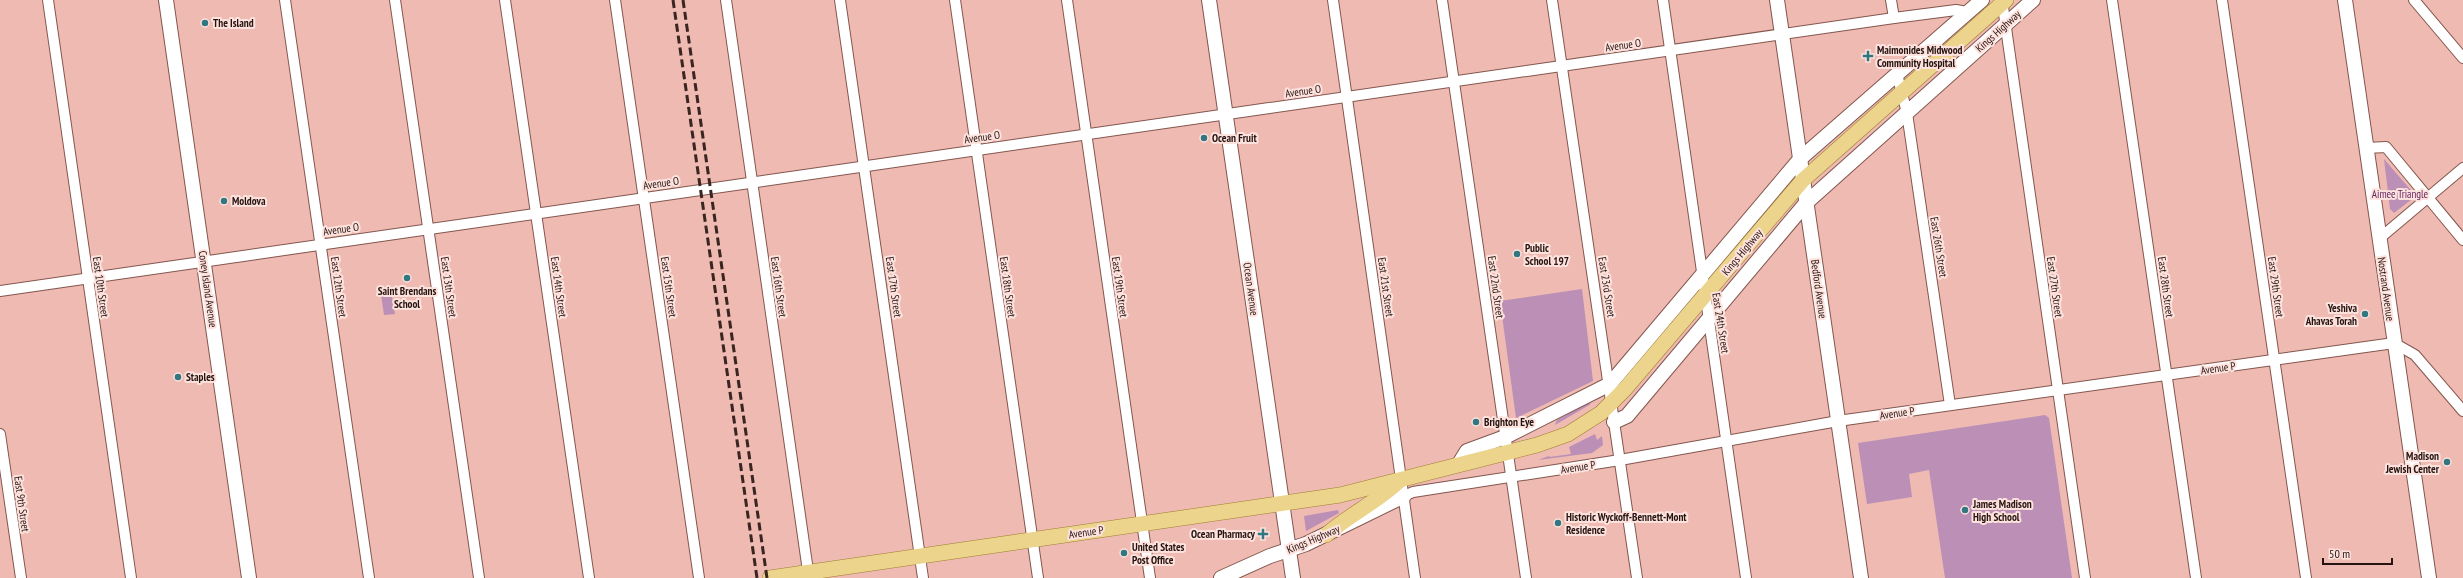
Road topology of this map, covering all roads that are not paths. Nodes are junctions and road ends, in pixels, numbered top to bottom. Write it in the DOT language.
graph roads {
  1 [pos="48,0"];
  2 [pos="166,0"];
  3 [pos="285,0"];
  4 [pos="395,0"];
  5 [pos="505,0"];
  6 [pos="615,0"];
  7 [pos="726,0"];
  8 [pos="840,0"];
  9 [pos="955,0"];
  10 [pos="1067,0"];
  11 [pos="1209,0"];
  12 [pos="1332,0"];
  13 [pos="1442,0"];
  14 [pos="1552,0"];
  15 [pos="1663,0"];
  16 [pos="1777,0"];
  17 [pos="1891,0"];
  18 [pos="1982,0"];
  19 [pos="2033,0"];
  20 [pos="2112,0"];
  21 [pos="2222,0"];
  22 [pos="2345,0"];
  23 [pos="2414,0"];
  24 [pos="2003,1"];
  25 [pos="1967,12"];
  26 [pos="1894,18"];
  27 [pos="2005,25"];
  28 [pos="1782,34"];
  29 [pos="1670,50"];
  30 [pos="2463,58"];
  31 [pos="1562,65"];
  32 [pos="1897,74"];
  33 [pos="1454,81"];
  34 [pos="1902,93"];
  35 [pos="1346,97"];
  36 [pos="1907,113"];
  37 [pos="1226,114"];
  38 [pos="1086,134"];
  39 [pos="2366,148"];
  40 [pos="976,150"];
  41 [pos="1801,158"];
  42 [pos="864,166"];
  43 [pos="2463,168"];
  44 [pos="1803,180"];
  45 [pos="752,182"];
  46 [pos="644,198"];
  47 [pos="2427,198"];
  48 [pos="1807,202"];
  49 [pos="536,213"];
  50 [pos="428,229"];
  51 [pos="2380,238"];
  52 [pos="2463,240"];
  53 [pos="320,244"];
  54 [pos="204,261"];
  55 [pos="1702,274"];
  56 [pos="88,278"];
  57 [pos="0,291"];
  58 [pos="1705,295"];
  59 [pos="1709,320"];
  60 [pos="2394,343"];
  61 [pos="2275,360"];
  62 [pos="2167,375"];
  63 [pos="1610,384"];
  64 [pos="2058,390"];
  65 [pos="1612,402"];
  66 [pos="1950,405"];
  67 [pos="2463,411"];
  68 [pos="1838,421"];
  69 [pos="1614,422"];
  70 [pos="0,434"];
  71 [pos="1505,437"];
  72 [pos="1726,440"];
  73 [pos="1507,452"];
  74 [pos="1620,460"];
  75 [pos="1459,464"];
  76 [pos="1511,477"];
  77 [pos="1401,478"];
  78 [pos="1404,496"];
  79 [pos="1282,503"];
  80 [pos="1142,524"];
  81 [pos="1326,535"];
  82 [pos="1032,540"];
  83 [pos="1289,550"];
  84 [pos="920,556"];
  85 [pos="808,575"];
  86 [pos="21,578"];
  87 [pos="131,578"];
  88 [pos="249,578"];
  89 [pos="368,578"];
  90 [pos="479,578"];
  91 [pos="589,578"];
  92 [pos="699,578"];
  93 [pos="770,578"];
  94 [pos="924,578"];
  95 [pos="1038,578"];
  96 [pos="1150,578"];
  97 [pos="1220,578"];
  98 [pos="1293,578"];
  99 [pos="1415,578"];
  100 [pos="1526,578"];
  101 [pos="1636,578"];
  102 [pos="1746,578"];
  103 [pos="1861,578"];
  104 [pos="2085,578"];
  105 [pos="2196,578"];
  106 [pos="2306,578"];
  107 [pos="2429,578"];
  1 -- 56 [label="street, East 10th Street"];
  2 -- 54 [label="main road, Coney Island Avenue"];
  3 -- 53 [label="street, East 12th Street"];
  4 -- 50 [label="street, East 13th Street"];
  5 -- 49 [label="street, East 14th Street"];
  6 -- 46 [label="street, East 15th Street"];
  7 -- 45 [label="street, East 16th Street"];
  8 -- 42 [label="street, East 17th Street"];
  9 -- 40 [label="street, East 18th Street"];
  10 -- 38 [label="street, East 19th Street"];
  11 -- 37 [label="main road, Ocean Avenue"];
  12 -- 35 [label="street, East 21st Street"];
  13 -- 33 [label="street, East 22nd Street"];
  14 -- 31 [label="street, East 23rd Street"];
  15 -- 29 [label="street, East 24th Street"];
  16 -- 28 [label="main road, Bedford Avenue"];
  17 -- 26 [label="street"];
  18 -- 25 [label="main road, Kings Highway"];
  19 -- 27 [label="main road, Kings Highway"];
  20 -- 62 [label="street, East 28th Street"];
  21 -- 61 [label="street, East 29th Street"];
  22 -- 39 [label="main road, Nostrand Avenue"];
  23 -- 30 [label="street"];
  24 -- 27 [label="street, East 27th Street"];
  24 -- 34 [label="main road, Kings Highway"];
  25 -- 26 [label="street, Avenue O"];
  25 -- 32 [label="main road, Kings Highway"];
  26 -- 28 [label="street, Avenue O"];
  27 -- 36 [label="main road, Kings Highway"];
  27 -- 64 [label="street, East 27th Street"];
  28 -- 29 [label="street, Avenue O"];
  28 -- 41 [label="main road, Bedford Avenue"];
  29 -- 31 [label="street, Avenue O"];
  29 -- 55 [label="street, East 24th Street"];
  31 -- 33 [label="street, Avenue O"];
  31 -- 63 [label="street, East 23rd Street"];
  32 -- 34 [label="street, East 26th Street"];
  32 -- 41 [label="main road, Kings Highway"];
  33 -- 35 [label="street, Avenue O"];
  33 -- 71 [label="street, East 22nd Street"];
  34 -- 36 [label="street, East 26th Street"];
  34 -- 44 [label="main road, Kings Highway"];
  35 -- 37 [label="street, Avenue O"];
  35 -- 77 [label="street, East 21st Street"];
  36 -- 48 [label="main road, Kings Highway"];
  36 -- 66 [label="street, East 26th Street"];
  37 -- 38 [label="street, Avenue O"];
  37 -- 79 [label="main road, Ocean Avenue"];
  38 -- 40 [label="street, Avenue O"];
  38 -- 80 [label="street, East 19th Street"];
  39 -- 47 [label="street"];
  39 -- 51 [label="main road, Nostrand Avenue"];
  40 -- 42 [label="street, Avenue O"];
  40 -- 82 [label="street, East 18th Street"];
  41 -- 44 [label="main road, Bedford Avenue"];
  41 -- 55 [label="main road, Kings Highway"];
  42 -- 45 [label="street, Avenue O"];
  42 -- 84 [label="street, East 17th Street"];
  43 -- 47 [label="street"];
  44 -- 48 [label="main road, Bedford Avenue"];
  44 -- 58 [label="main road, Kings Highway"];
  45 -- 46 [label="street, Avenue O"];
  45 -- 85 [label="street, East 16th Street"];
  46 -- 49 [label="street, Avenue O"];
  46 -- 92 [label="street, East 15th Street"];
  47 -- 51 [label="street"];
  47 -- 52 [label="street"];
  48 -- 59 [label="main road, Kings Highway"];
  48 -- 68 [label="main road, Bedford Avenue"];
  49 -- 50 [label="street, Avenue O"];
  49 -- 91 [label="street, East 14th Street"];
  50 -- 53 [label="street, Avenue O"];
  50 -- 90 [label="street, East 13th Street"];
  51 -- 60 [label="main road, Nostrand Avenue"];
  53 -- 54 [label="street, Avenue O"];
  53 -- 89 [label="street, East 12th Street"];
  54 -- 56 [label="street, Avenue O"];
  54 -- 88 [label="main road, Coney Island Avenue"];
  55 -- 58 [label="street, East 24th Street"];
  55 -- 63 [label="main road, Kings Highway"];
  56 -- 57 [label="street, Avenue O"];
  56 -- 87 [label="street, East 10th Street"];
  58 -- 59 [label="street, East 24th Street"];
  58 -- 65 [label="main road, Kings Highway"];
  59 -- 69 [label="main road, Kings Highway"];
  59 -- 72 [label="street, East 24th Street"];
  60 -- 61 [label="street, Avenue P"];
  60 -- 67 [label="street"];
  60 -- 107 [label="main road, Nostrand Avenue"];
  61 -- 62 [label="street, Avenue P"];
  61 -- 106 [label="street, East 29th Street"];
  62 -- 64 [label="street, Avenue P"];
  62 -- 105 [label="street, East 28th Street"];
  63 -- 65 [label="street, East 23rd Street"];
  63 -- 71 [label="main road, Kings Highway"];
  64 -- 66 [label="street, Avenue P"];
  64 -- 104 [label="street, East 27th Street"];
  65 -- 69 [label="street, East 23rd Street"];
  65 -- 73 [label="main road, Kings Highway"];
  66 -- 68 [label="street, Avenue P"];
  68 -- 72 [label="street, Avenue P"];
  68 -- 103 [label="main road, Bedford Avenue"];
  69 -- 74 [label="street, East 23rd Street"];
  70 -- 86 [label="street, East 9th Street"];
  71 -- 73 [label="street, East 22nd Street"];
  71 -- 75 [label="main road, Kings Highway"];
  72 -- 74 [label="street, Avenue P"];
  72 -- 102 [label="street, East 24th Street"];
  73 -- 75 [label="main road, Kings Highway"];
  73 -- 76 [label="street, East 22nd Street"];
  74 -- 76 [label="street, Avenue P"];
  74 -- 101 [label="street, East 23rd Street"];
  75 -- 77 [label="main road, Kings Highway"];
  76 -- 78 [label="street, Avenue P"];
  76 -- 100 [label="street, East 22nd Street"];
  77 -- 78 [label="street, East 21st Street"];
  77 -- 79 [label="main road, Avenue P"];
  77 -- 81 [label="main road"];
  78 -- 81 [label="main road, Kings Highway"];
  78 -- 99 [label="street, East 21st Street"];
  79 -- 80 [label="main road, Avenue P"];
  79 -- 83 [label="main road, Ocean Avenue"];
  80 -- 82 [label="main road, Avenue P"];
  80 -- 96 [label="street, East 19th Street"];
  81 -- 83 [label="main road, Kings Highway"];
  82 -- 84 [label="main road, Avenue P"];
  82 -- 95 [label="street, East 18th Street"];
  83 -- 97 [label="main road, Kings Highway"];
  83 -- 98 [label="main road, Ocean Avenue"];
  84 -- 85 [label="main road, Avenue P"];
  84 -- 94 [label="street, East 17th Street"];
  85 -- 93 [label="main road, Avenue P"];
}
